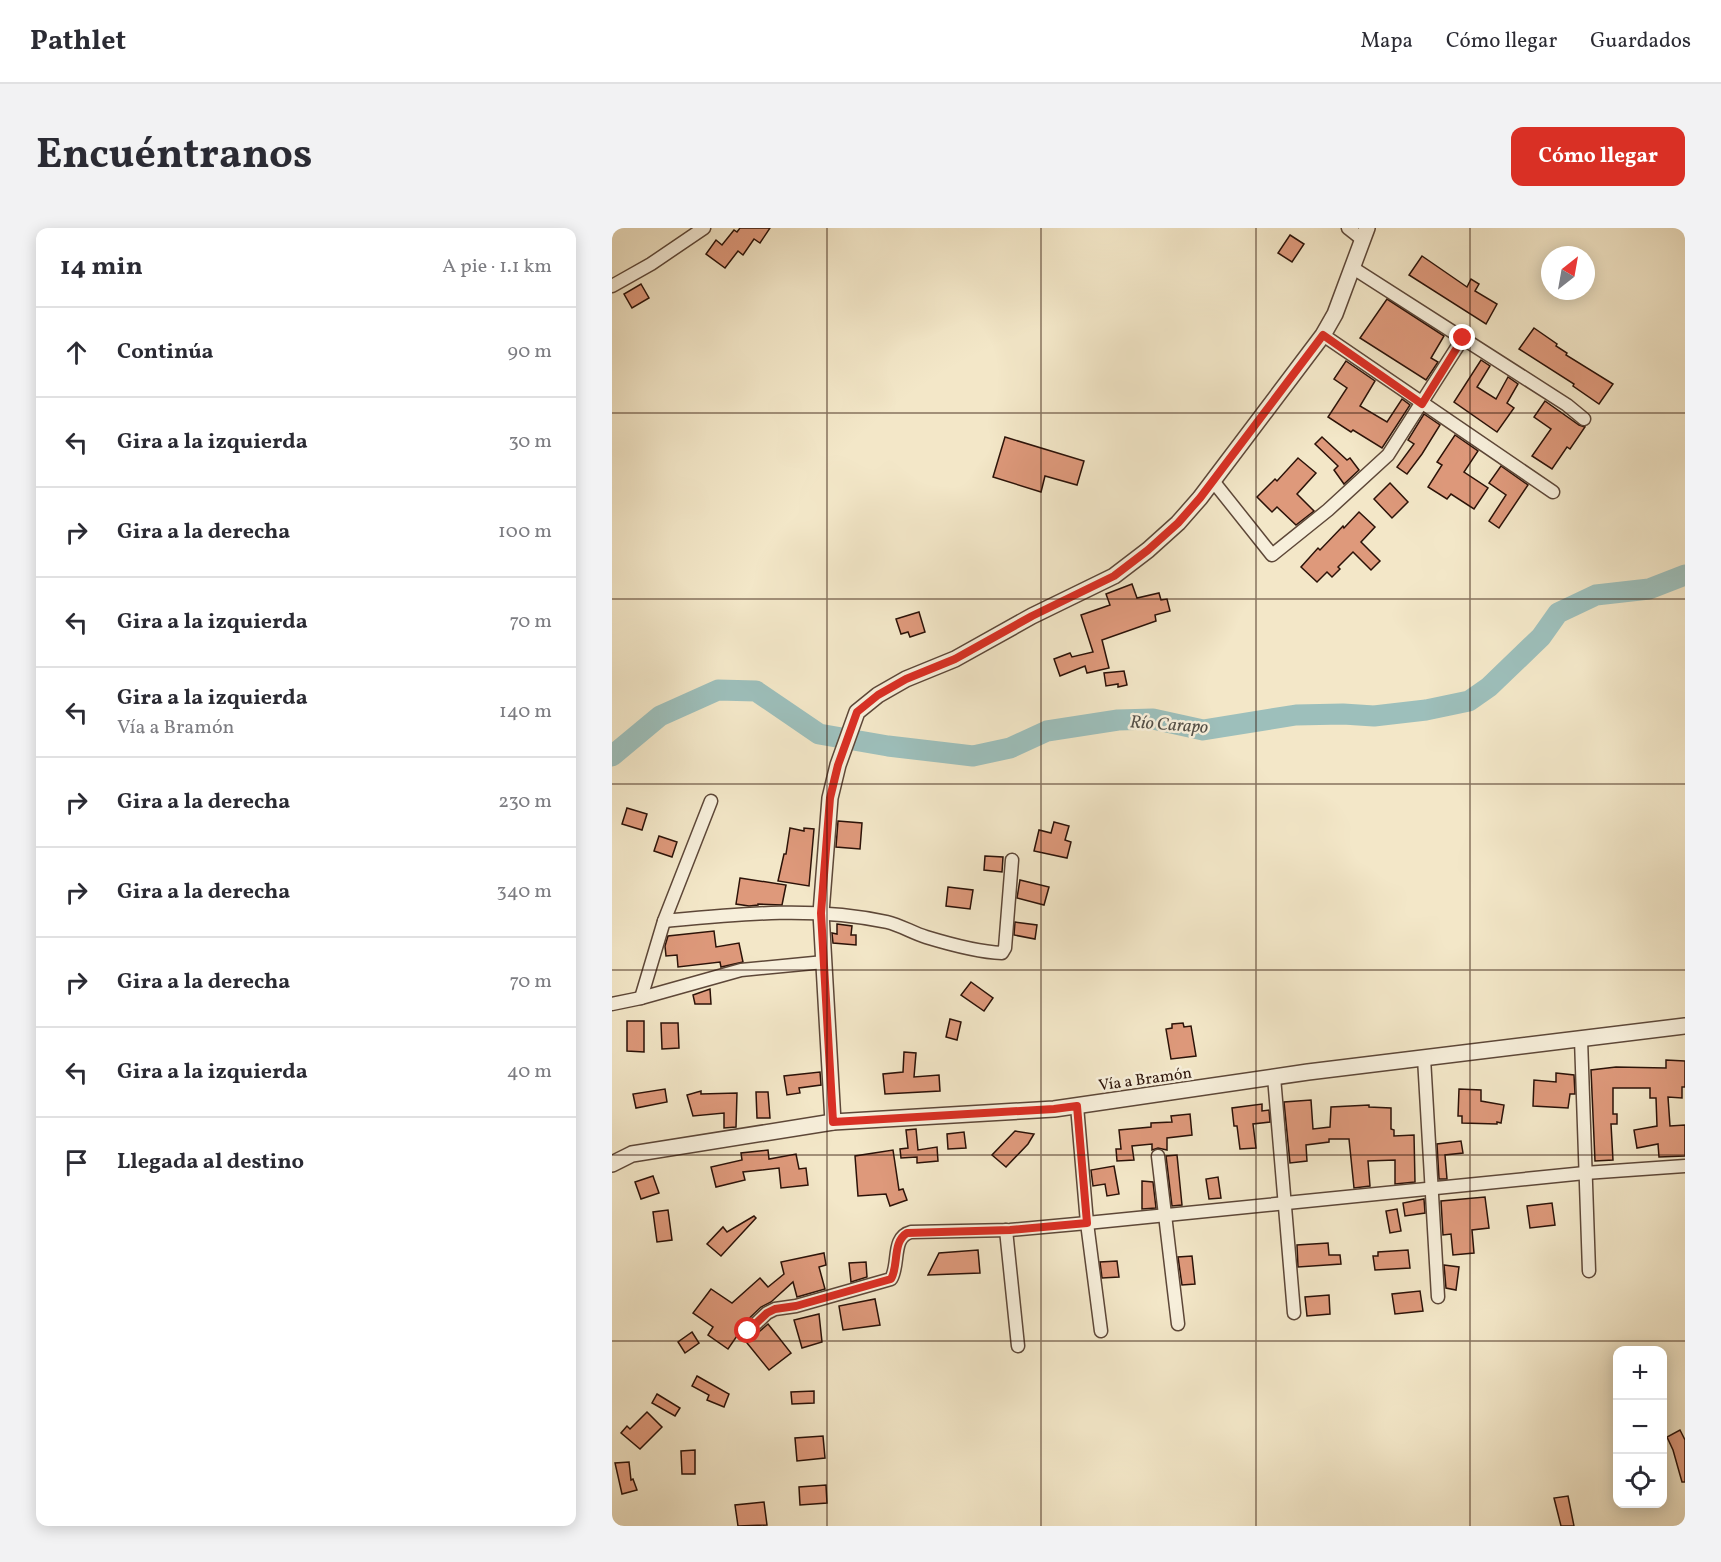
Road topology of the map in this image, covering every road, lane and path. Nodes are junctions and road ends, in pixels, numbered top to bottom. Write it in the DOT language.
graph roads {
  1 [pos="704,228"];
  2 [pos="1348,228"];
  3 [pos="1364,234"];
  4 [pos="1353,268"];
  5 [pos="612,286"];
  6 [pos="1323,335"];
  7 [pos="1463,338"];
  8 [pos="1422,404"];
  9 [pos="1584,419"];
  10 [pos="1213,481"];
  11 [pos="1553,492"];
  12 [pos="711,801"];
  13 [pos="1012,860"];
  14 [pos="821,913"];
  15 [pos="664,921"];
  16 [pos="824,962"];
  17 [pos="641,998"];
  18 [pos="612,1004"];
  19 [pos="1685,1026"];
  20 [pos="1581,1039"];
  21 [pos="1424,1058"];
  22 [pos="1274,1077"];
  23 [pos="1077,1106"];
  24 [pos="833,1122"];
  25 [pos="1158,1156"];
  26 [pos="612,1164"];
  27 [pos="1685,1166"];
  28 [pos="1585,1173"];
  29 [pos="1432,1188"];
  30 [pos="1285,1203"];
  31 [pos="1166,1215"];
  32 [pos="1087,1223"];
  33 [pos="1006,1230"];
  34 [pos="1590,1271"];
  35 [pos="1438,1297"];
  36 [pos="1294,1313"];
  37 [pos="1178,1324"];
  38 [pos="748,1331"];
  39 [pos="1101,1331"];
  40 [pos="1018,1346"];
  1 -- 5 [label="street"];
  2 -- 3 [label="street"];
  3 -- 4 [label="street"];
  4 -- 6 [label="street"];
  4 -- 7 [label="street"];
  6 -- 8 [label="street"];
  6 -- 10 [label="street"];
  7 -- 8 [label="street"];
  7 -- 9 [label="street"];
  8 -- 10 [label="street"];
  8 -- 11 [label="street"];
  10 -- 14 [label="street"];
  12 -- 15 [label="street"];
  13 -- 14 [label="street"];
  14 -- 15 [label="street"];
  14 -- 16 [label="street"];
  15 -- 17 [label="street"];
  16 -- 17 [label="street"];
  16 -- 24 [label="street"];
  17 -- 18 [label="street"];
  19 -- 20 [label="street, Vía a Bramón"];
  20 -- 21 [label="street, Vía a Bramón"];
  20 -- 28 [label="street"];
  21 -- 22 [label="street, Vía a Bramón"];
  21 -- 29 [label="street"];
  22 -- 23 [label="street, Vía a Bramón"];
  22 -- 30 [label="street"];
  23 -- 24 [label="street, Vía a Bramón"];
  23 -- 32 [label="street"];
  24 -- 26 [label="street, Vía a Bramón"];
  25 -- 31 [label="street"];
  27 -- 28 [label="street"];
  28 -- 29 [label="street"];
  28 -- 34 [label="street"];
  29 -- 30 [label="street"];
  29 -- 35 [label="street"];
  30 -- 31 [label="street"];
  30 -- 36 [label="street"];
  31 -- 32 [label="street"];
  31 -- 37 [label="street"];
  32 -- 33 [label="street"];
  32 -- 39 [label="street"];
  33 -- 38 [label="street"];
  33 -- 40 [label="street"];
}
